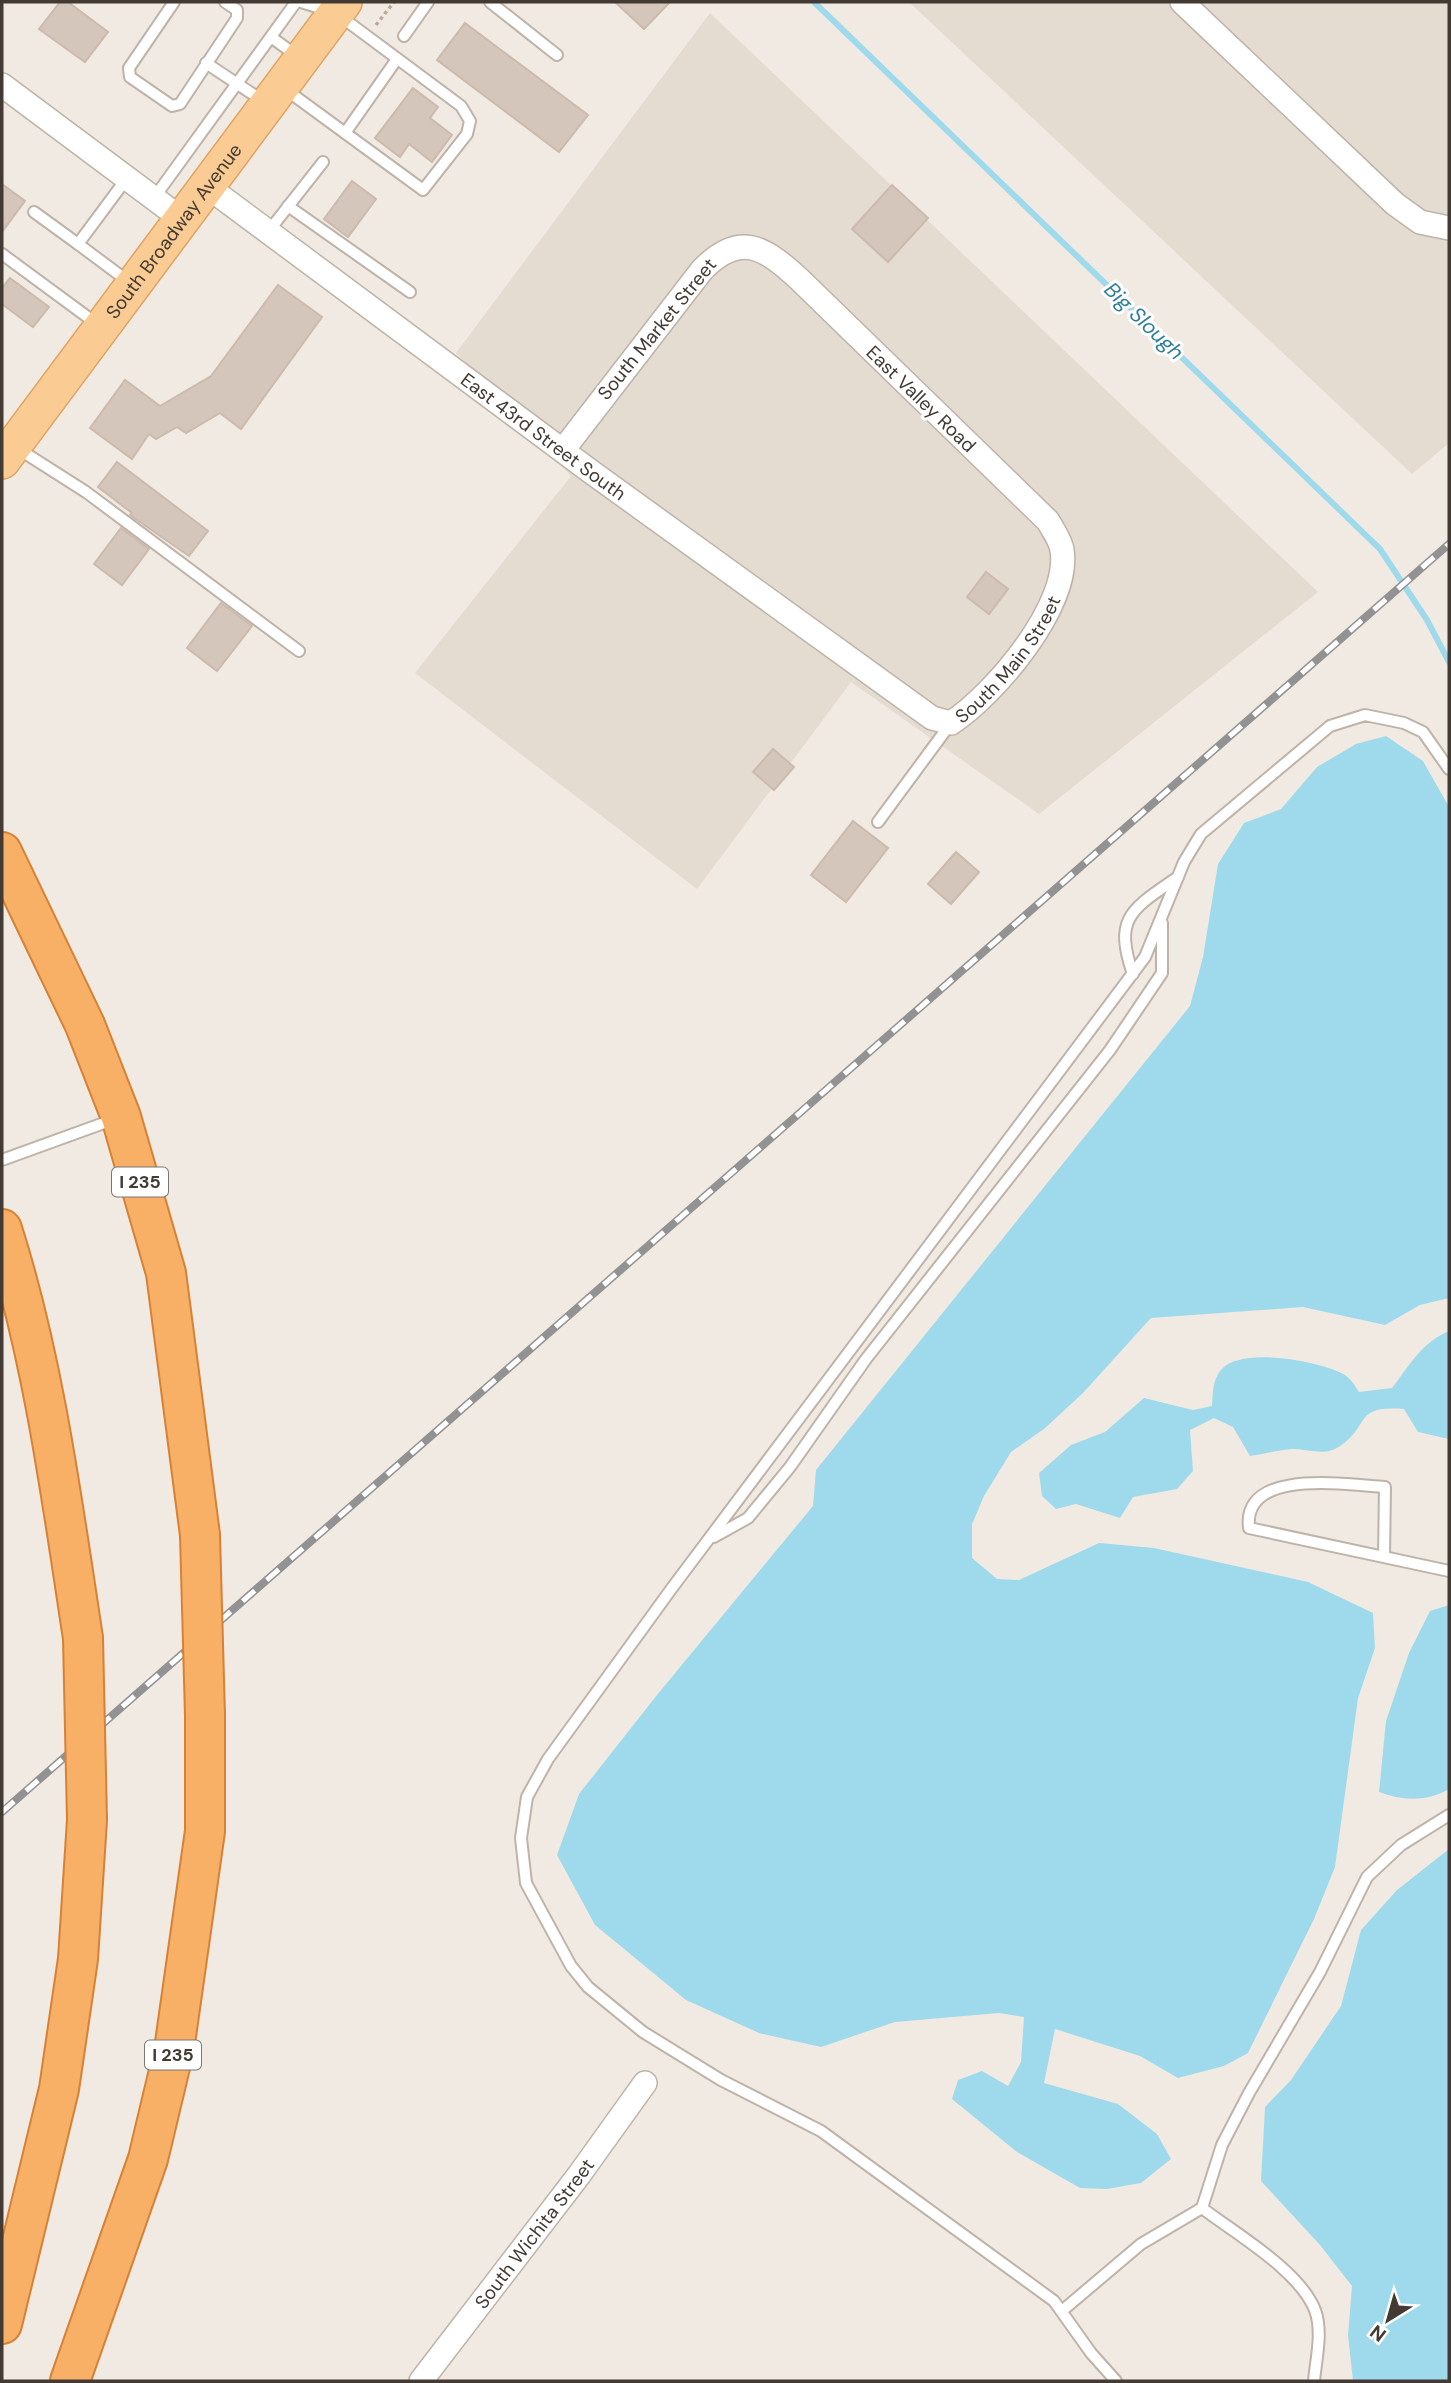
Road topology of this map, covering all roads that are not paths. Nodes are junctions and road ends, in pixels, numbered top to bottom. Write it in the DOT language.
graph roads {
  1 [pos="174,2"];
  2 [pos="225,2"];
  3 [pos="299,2"];
  4 [pos="428,2"];
  5 [pos="490,2"];
  6 [pos="1182,2"];
  7 [pos="340,7"];
  8 [pos="404,36"];
  9 [pos="271,37"];
  10 [pos="557,55"];
  11 [pos="397,59"];
  12 [pos="206,63"];
  13 [pos="237,83"];
  14 [pos="284,84"];
  15 [pos="2,85"];
  16 [pos="345,133"];
  17 [pos="323,162"];
  18 [pos="127,178"];
  19 [pos="208,187"];
  20 [pos="154,198"];
  21 [pos="288,206"];
  22 [pos="34,212"];
  23 [pos="183,220"];
  24 [pos="1449,228"];
  25 [pos="268,232"];
  26 [pos="78,244"];
  27 [pos="2,254"];
  28 [pos="772,255"];
  29 [pos="134,285"];
  30 [pos="410,292"];
  31 [pos="102,328"];
  32 [pos="563,450"];
  33 [pos="8,453"];
  34 [pos="1062,548"];
  35 [pos="299,651"];
  36 [pos="883,682"];
  37 [pos="951,723"];
  38 [pos="1449,769"];
  39 [pos="878,822"];
  40 [pos="2,852"];
  41 [pos="1178,877"];
  42 [pos="1162,922"];
  43 [pos="1133,974"];
  44 [pos="121,1117"];
  45 [pos="2,1160"];
  46 [pos="2,1230"];
  47 [pos="708,1540"];
  48 [pos="1384,1557"];
  49 [pos="1449,1571"];
  50 [pos="1449,1815"];
  51 [pos="645,2083"];
  52 [pos="34,2183"];
  53 [pos="1202,2208"];
  54 [pos="2,2245"];
  55 [pos="108,2272"];
  56 [pos="1063,2310"];
  57 [pos="2,2324"];
  58 [pos="70,2381"];
  59 [pos="87,2381"];
  60 [pos="421,2381"];
  61 [pos="1116,2381"];
  62 [pos="1314,2381"];
  1 -- 12 [label="lane"];
  2 -- 12 [label="lane"];
  3 -- 7 [label="lane"];
  3 -- 9 [label="lane"];
  4 -- 8 [label="lane"];
  5 -- 10 [label="lane"];
  6 -- 24 [label="street"];
  7 -- 11 [label="lane"];
  7 -- 14 [label="main road, South Broadway Avenue"];
  9 -- 13 [label="lane"];
  9 -- 14 [label="lane"];
  11 -- 16 [label="lane"];
  11 -- 16 [label="lane"];
  12 -- 13 [label="lane"];
  13 -- 14 [label="lane"];
  13 -- 20 [label="lane"];
  14 -- 16 [label="lane"];
  14 -- 19 [label="main road, South Broadway Avenue"];
  15 -- 18 [label="street"];
  17 -- 21 [label="lane"];
  18 -- 20 [label="street"];
  18 -- 26 [label="lane"];
  19 -- 23 [label="main road, South Broadway Avenue"];
  19 -- 25 [label="street, East 43rd Street South"];
  20 -- 23 [label="street"];
  21 -- 25 [label="lane"];
  21 -- 30 [label="lane"];
  22 -- 26 [label="lane"];
  23 -- 29 [label="main road, South Broadway Avenue"];
  25 -- 32 [label="street, East 43rd Street South"];
  26 -- 29 [label="lane"];
  27 -- 31 [label="lane"];
  28 -- 32 [label="street, South Market Street"];
  28 -- 34 [label="street, East Valley Road"];
  29 -- 31 [label="main road, South Broadway Avenue"];
  31 -- 33 [label="main road, South Broadway Avenue"];
  32 -- 36 [label="street, East 43rd Street South"];
  33 -- 35 [label="lane"];
  34 -- 37 [label="street, South Main Street"];
  36 -- 37 [label="street, South Main Street"];
  37 -- 39 [label="lane"];
  38 -- 41 [label="lane"];
  40 -- 44 [label="highway, I 235"];
  41 -- 42 [label="lane"];
  41 -- 43 [label="lane"];
  42 -- 43 [label="lane"];
  42 -- 47 [label="lane"];
  43 -- 47 [label="lane"];
  44 -- 45 [label="lane"];
  44 -- 55 [label="highway, I 235, bridge"];
  46 -- 52 [label="highway, bridge"];
  47 -- 56 [label="lane"];
  48 -- 48 [label="lane"];
  48 -- 49 [label="lane"];
  50 -- 53 [label="lane"];
  51 -- 60 [label="street, South Wichita Street"];
  52 -- 54 [label="highway"];
  52 -- 57 [label="highway"];
  53 -- 56 [label="lane"];
  53 -- 62 [label="lane"];
  55 -- 58 [label="highway, I 235"];
  55 -- 59 [label="highway"];
  56 -- 61 [label="lane"];
}
